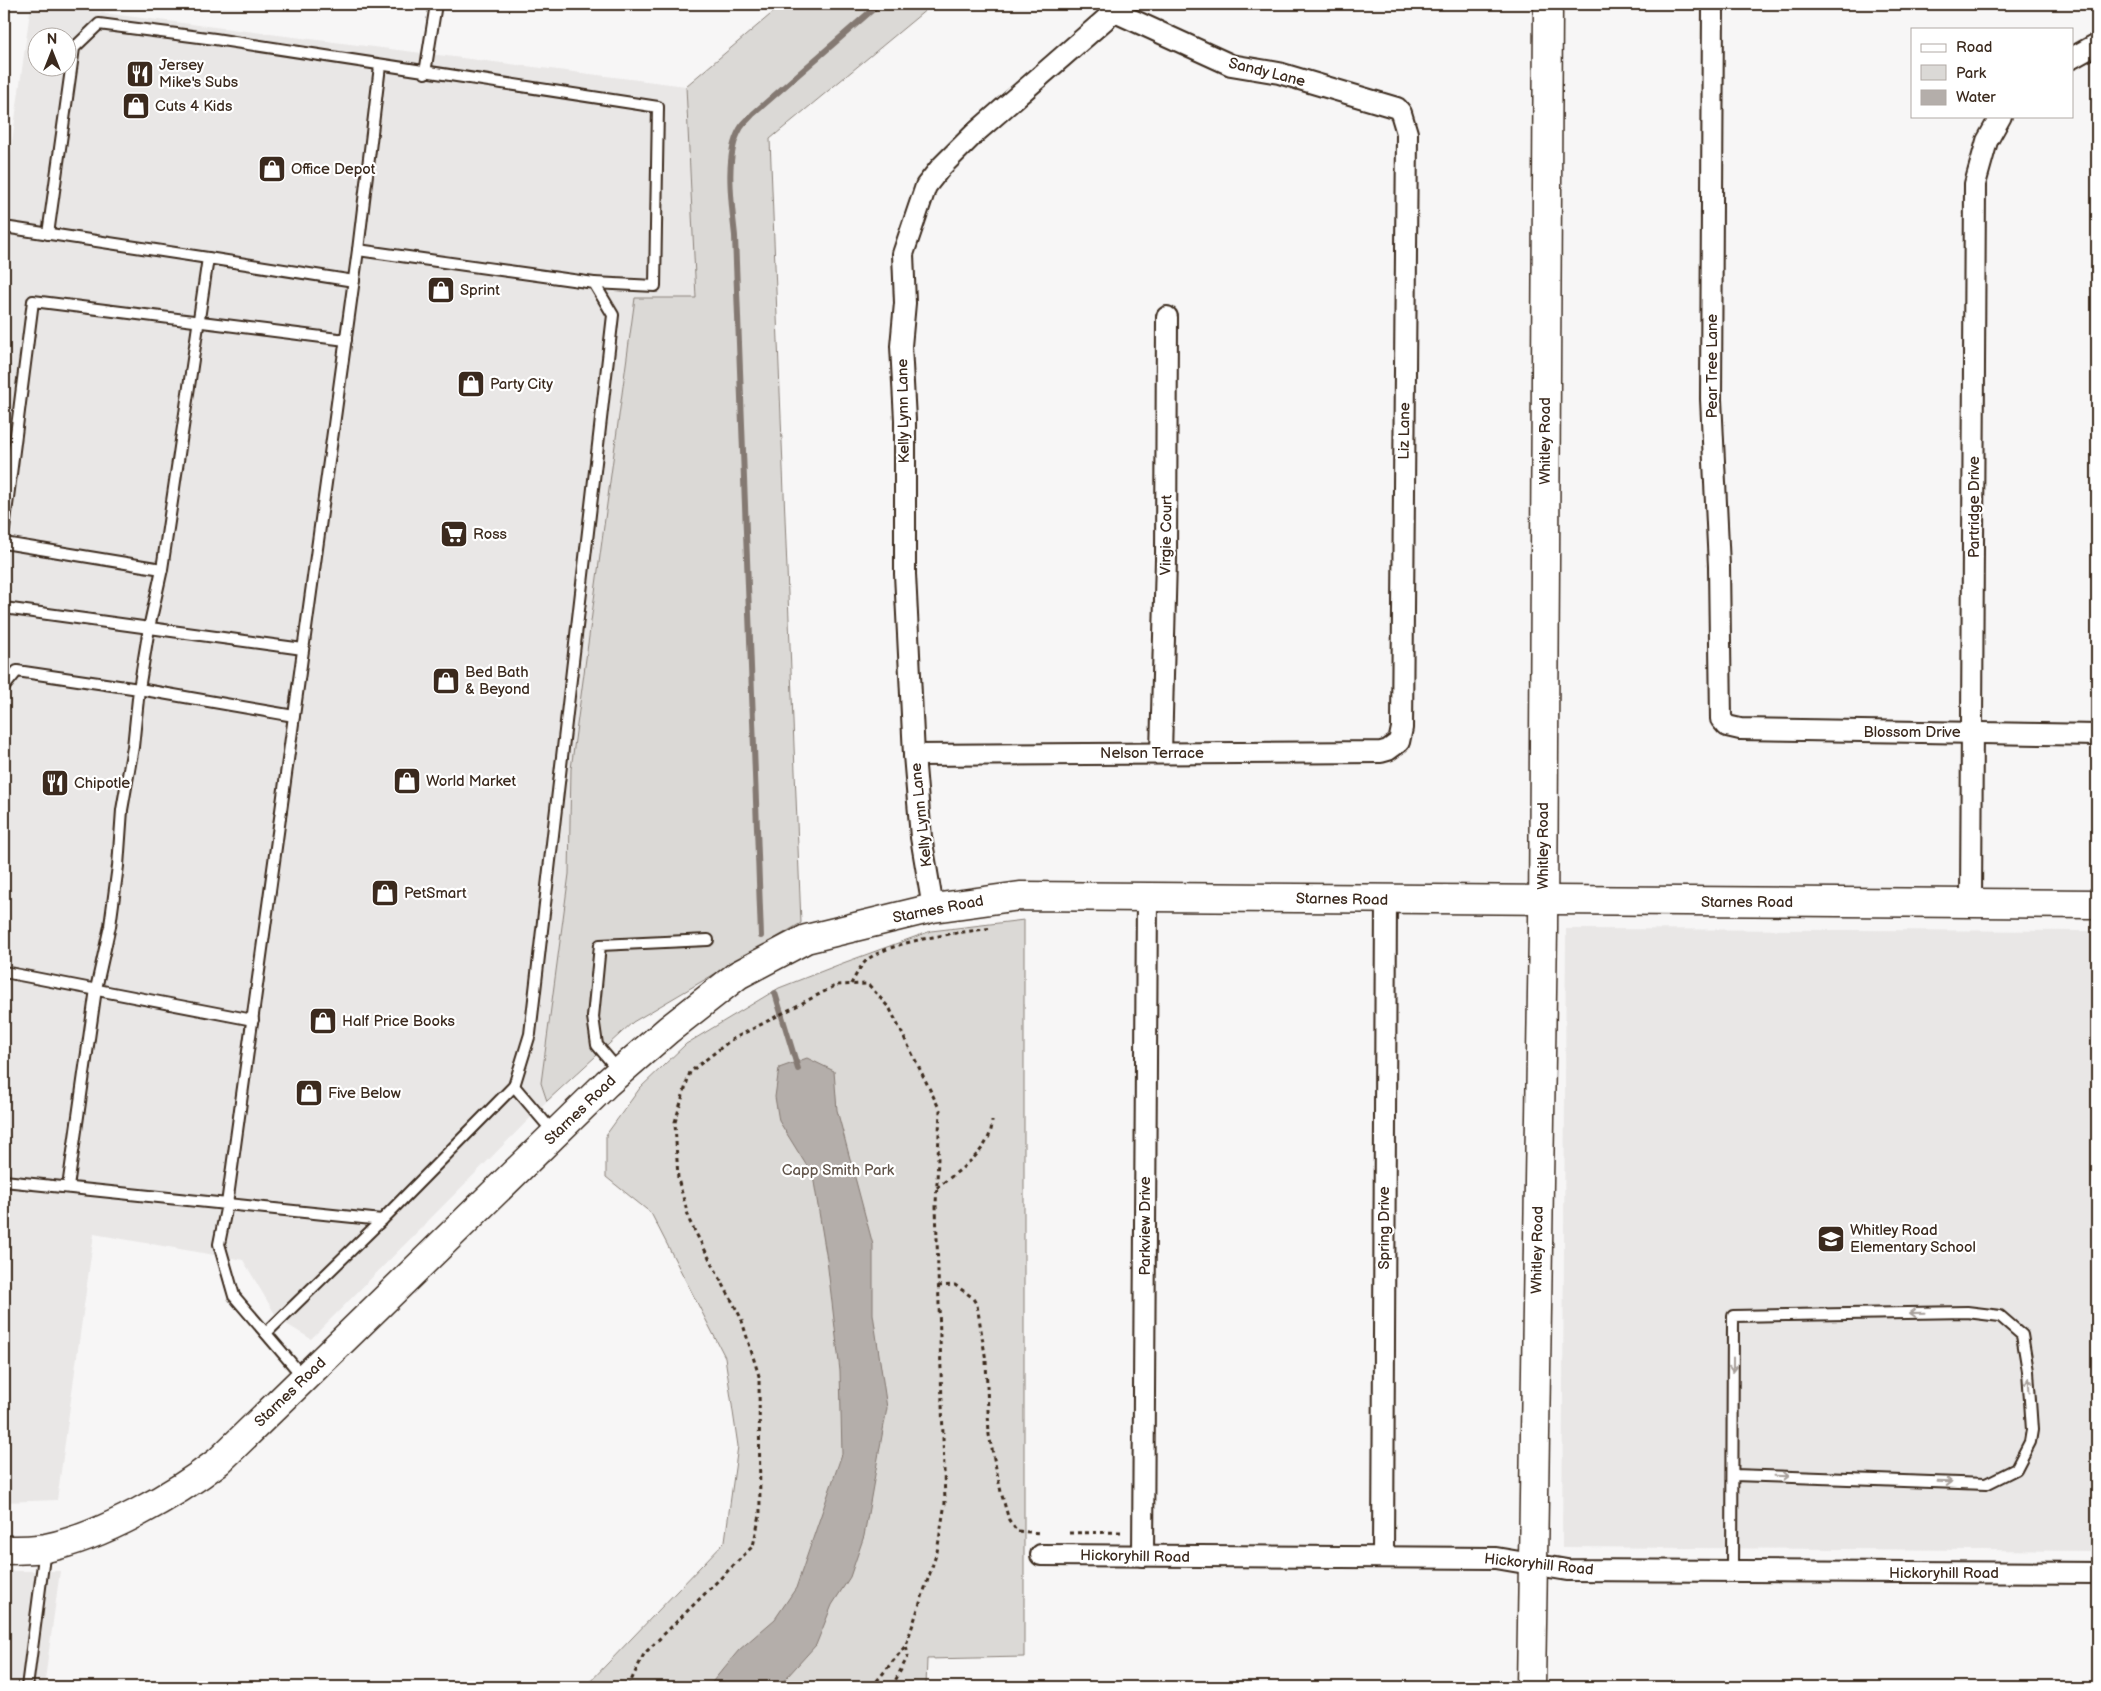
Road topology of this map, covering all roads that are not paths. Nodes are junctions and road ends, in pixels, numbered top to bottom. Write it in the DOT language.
graph roads {
  1 [pos="436,4"];
  2 [pos="1548,4"];
  3 [pos="1713,4"];
  4 [pos="1119,8"];
  5 [pos="2097,44"];
  6 [pos="2074,57"];
  7 [pos="380,66"];
  8 [pos="425,73"];
  9 [pos="1397,108"];
  10 [pos="2000,118"];
  11 [pos="4,227"];
  12 [pos="48,234"];
  13 [pos="358,250"];
  14 [pos="208,258"];
  15 [pos="354,281"];
  16 [pos="594,283"];
  17 [pos="1167,317"];
  18 [pos="198,322"];
  19 [pos="346,340"];
  20 [pos="4,529"];
  21 [pos="4,543"];
  22 [pos="162,568"];
  23 [pos="4,608"];
  24 [pos="149,628"];
  25 [pos="303,649"];
  26 [pos="4,687"];
  27 [pos="139,690"];
  28 [pos="294,716"];
  29 [pos="1727,726"];
  30 [pos="1972,732"];
  31 [pos="2097,735"];
  32 [pos="1388,750"];
  33 [pos="1161,753"];
  34 [pos="914,755"];
  35 [pos="1147,896"];
  36 [pos="1386,899"];
  37 [pos="1543,900"];
  38 [pos="1971,903"];
  39 [pos="2097,904"];
  40 [pos="932,908"];
  41 [pos="708,940"];
  42 [pos="4,972"];
  43 [pos="96,989"];
  44 [pos="253,1020"];
  45 [pos="619,1072"];
  46 [pos="514,1086"];
  47 [pos="554,1134"];
  48 [pos="4,1181"];
  49 [pos="68,1187"];
  50 [pos="228,1204"];
  51 [pos="382,1220"];
  52 [pos="266,1333"];
  53 [pos="304,1378"];
  54 [pos="1734,1475"];
  55 [pos="46,1548"];
  56 [pos="4,1550"];
  57 [pos="1041,1555"];
  58 [pos="1143,1556"];
  59 [pos="1383,1557"];
  60 [pos="1532,1564"];
  61 [pos="1732,1572"];
  62 [pos="2097,1573"];
  63 [pos="27,1687"];
  64 [pos="1531,1687"];
  1 -- 8 [label="lane"];
  2 -- 37 [label="main road, Whitley Road"];
  3 -- 29 [label="street, Pear Tree Lane"];
  4 -- 9 [label="street, Sandy Lane"];
  4 -- 34 [label="street, Kelly Lynn Lane"];
  5 -- 6 [label="street"];
  7 -- 8 [label="lane"];
  7 -- 12 [label="lane"];
  7 -- 13 [label="lane"];
  8 -- 16 [label="lane"];
  9 -- 32 [label="street, Liz Lane"];
  10 -- 30 [label="street, Partridge Drive"];
  11 -- 12 [label="lane"];
  12 -- 14 [label="lane"];
  13 -- 15 [label="lane"];
  13 -- 16 [label="lane"];
  14 -- 15 [label="lane"];
  14 -- 18 [label="lane"];
  15 -- 19 [label="lane"];
  16 -- 46 [label="lane"];
  17 -- 33 [label="street, Virgie Court"];
  18 -- 19 [label="lane"];
  18 -- 20 [label="lane"];
  18 -- 22 [label="lane"];
  19 -- 25 [label="lane"];
  21 -- 22 [label="lane"];
  22 -- 24 [label="lane"];
  23 -- 24 [label="lane"];
  24 -- 25 [label="lane"];
  24 -- 27 [label="lane"];
  25 -- 28 [label="lane"];
  26 -- 27 [label="lane"];
  27 -- 28 [label="lane"];
  27 -- 43 [label="lane"];
  28 -- 44 [label="lane"];
  29 -- 30 [label="street, Blossom Drive"];
  30 -- 31 [label="street, Blossom Drive"];
  30 -- 38 [label="street, Partridge Drive"];
  32 -- 33 [label="street, Nelson Terrace"];
  33 -- 34 [label="street, Nelson Terrace"];
  34 -- 40 [label="street, Kelly Lynn Lane"];
  35 -- 36 [label="main road, Starnes Road"];
  35 -- 40 [label="main road, Starnes Road"];
  35 -- 58 [label="street, Parkview Drive"];
  36 -- 37 [label="main road, Starnes Road"];
  36 -- 59 [label="street, Spring Drive"];
  37 -- 38 [label="main road, Starnes Road"];
  37 -- 60 [label="main road, Whitley Road"];
  38 -- 39 [label="main road, Starnes Road"];
  40 -- 45 [label="main road, Starnes Road"];
  41 -- 45 [label="lane"];
  42 -- 43 [label="lane"];
  43 -- 44 [label="lane"];
  43 -- 49 [label="lane"];
  44 -- 50 [label="lane"];
  45 -- 47 [label="main road, Starnes Road"];
  46 -- 47 [label="lane"];
  46 -- 51 [label="lane"];
  47 -- 53 [label="main road, Starnes Road"];
  48 -- 49 [label="lane"];
  49 -- 50 [label="lane"];
  50 -- 51 [label="lane"];
  50 -- 52 [label="lane"];
  51 -- 52 [label="lane"];
  52 -- 53 [label="lane"];
  53 -- 55 [label="main road, Starnes Road"];
  54 -- 54 [label="lane, one-way"];
  54 -- 61 [label="lane"];
  55 -- 56 [label="main road, Starnes Road"];
  55 -- 63 [label="lane"];
  57 -- 58 [label="street, Hickoryhill Road"];
  58 -- 59 [label="street, Hickoryhill Road"];
  59 -- 60 [label="street, Hickoryhill Road"];
  60 -- 61 [label="street, Hickoryhill Road"];
  60 -- 64 [label="main road, Whitley Road"];
  61 -- 62 [label="street, Hickoryhill Road"];
}
